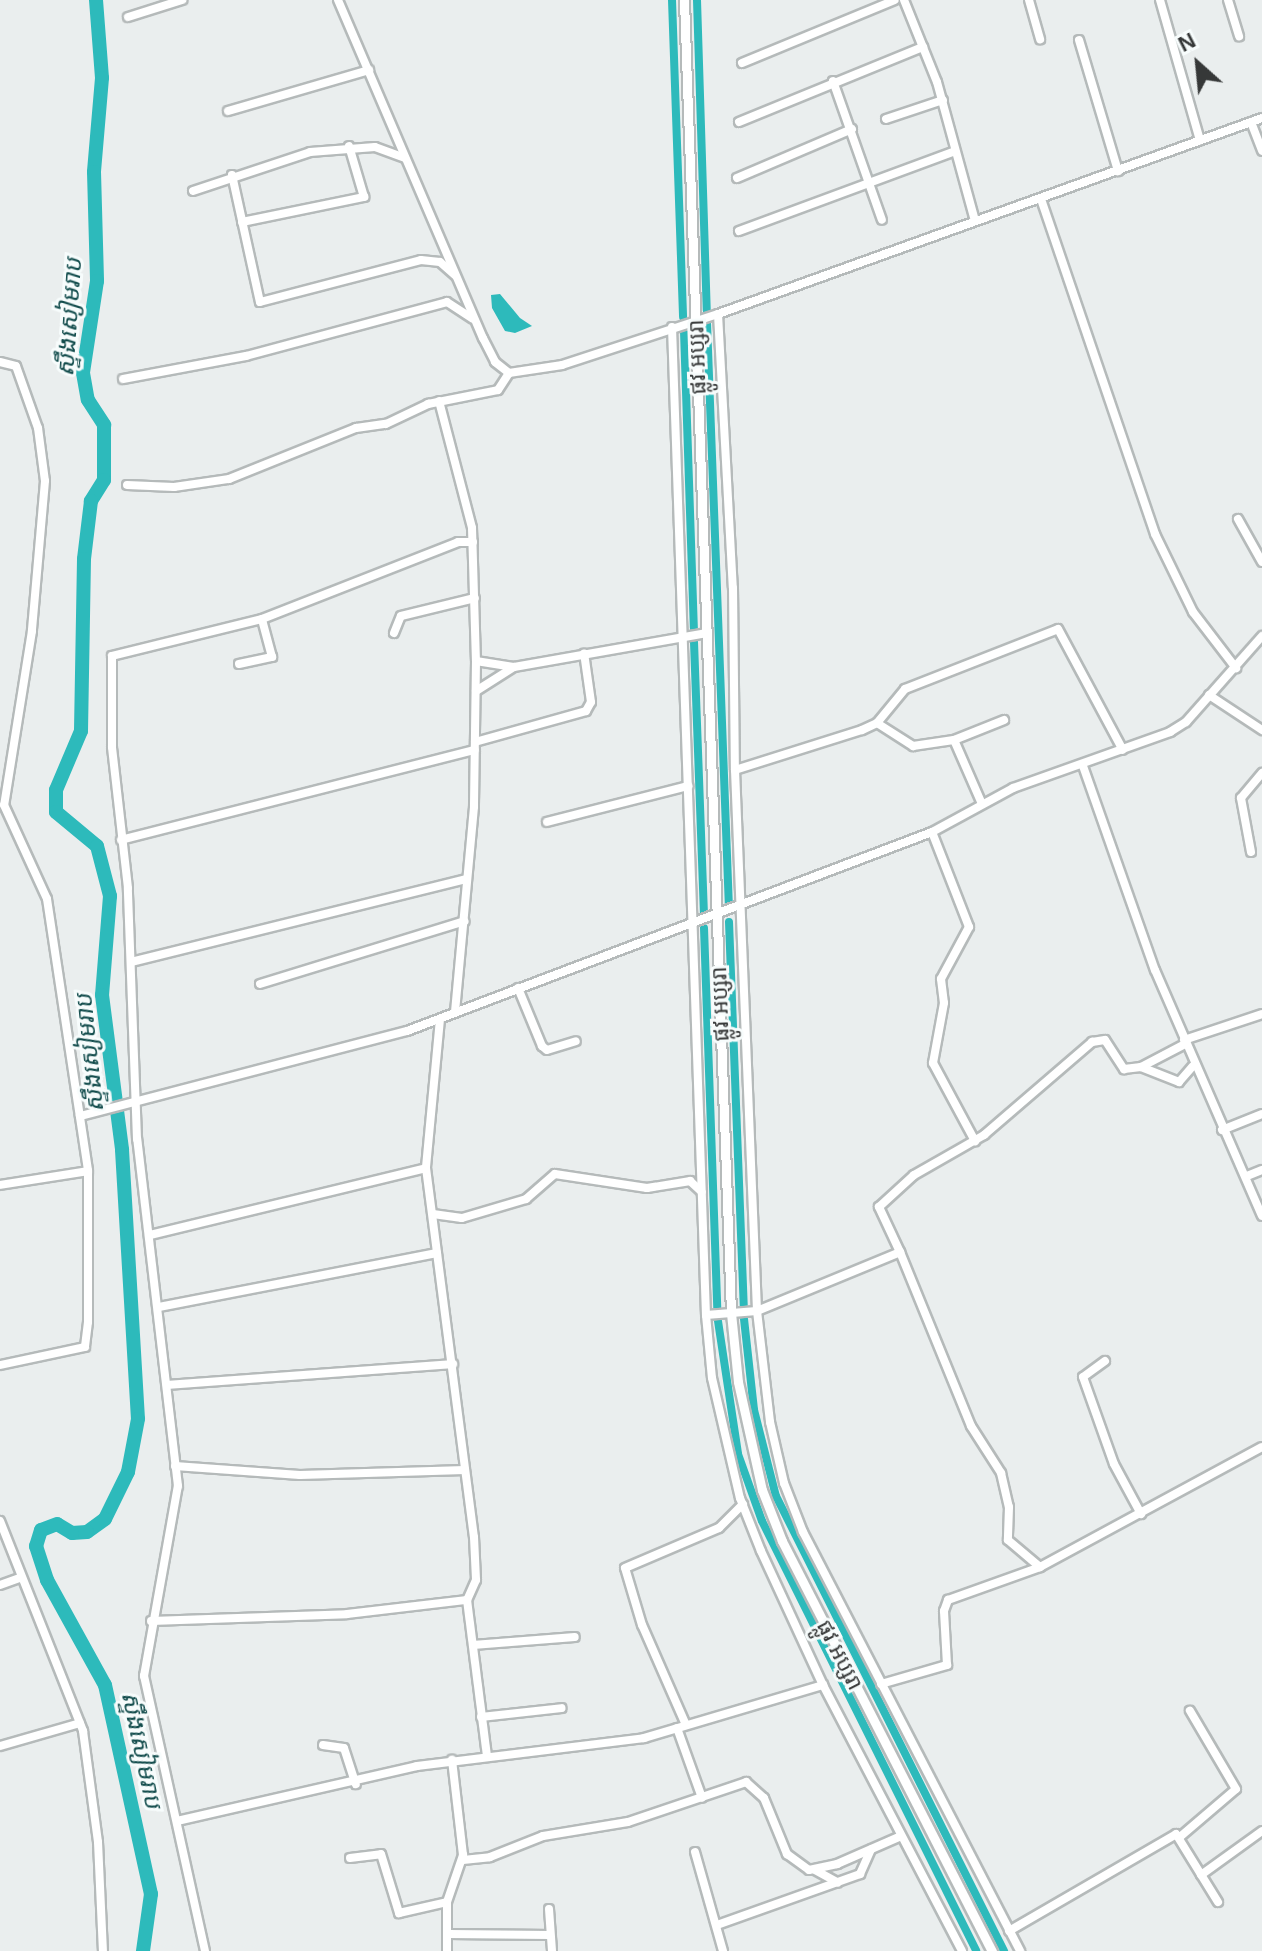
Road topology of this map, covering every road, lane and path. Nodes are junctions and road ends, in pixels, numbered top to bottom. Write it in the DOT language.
graph roads {
  1 [pos="182,0"];
  2 [pos="338,0"];
  3 [pos="684,0"];
  4 [pos="895,0"];
  5 [pos="904,0"];
  6 [pos="1029,0"];
  7 [pos="1160,0"];
  8 [pos="1228,0"];
  9 [pos="128,17"];
  10 [pos="1239,36"];
  11 [pos="1040,39"];
  12 [pos="1079,40"];
  13 [pos="923,47"];
  14 [pos="742,63"];
  15 [pos="369,70"];
  16 [pos="833,81"];
  17 [pos="943,100"];
  18 [pos="228,111"];
  19 [pos="1262,118"];
  20 [pos="886,119"];
  21 [pos="739,122"];
  22 [pos="1251,122"];
  23 [pos="852,129"];
  24 [pos="1200,140"];
  25 [pos="349,146"];
  26 [pos="955,151"];
  27 [pos="1262,151"];
  28 [pos="405,158"];
  29 [pos="1118,171"];
  30 [pos="232,175"];
  31 [pos="737,178"];
  32 [pos="870,183"];
  33 [pos="193,191"];
  34 [pos="1041,199"];
  35 [pos="882,220"];
  36 [pos="975,221"];
  37 [pos="242,222"];
  38 [pos="739,231"];
  39 [pos="458,279"];
  40 [pos="718,314"];
  41 [pos="475,320"];
  42 [pos="696,321"];
  43 [pos="672,327"];
  44 [pos="0,362"];
  45 [pos="509,373"];
  46 [pos="123,379"];
  47 [pos="439,401"];
  48 [pos="127,485"];
  49 [pos="1238,519"];
  50 [pos="473,542"];
  51 [pos="1262,562"];
  52 [pos="475,598"];
  53 [pos="262,619"];
  54 [pos="394,633"];
  55 [pos="707,633"];
  56 [pos="1262,636"];
  57 [pos="683,637"];
  58 [pos="584,653"];
  59 [pos="476,661"];
  60 [pos="239,664"];
  61 [pos="514,667"];
  62 [pos="1236,668"];
  63 [pos="476,691"];
  64 [pos="1209,695"];
  65 [pos="1004,720"];
  66 [pos="877,723"];
  67 [pos="1262,730"];
  68 [pos="954,740"];
  69 [pos="475,746"];
  70 [pos="1123,750"];
  71 [pos="1083,766"];
  72 [pos="3,768"];
  73 [pos="735,770"];
  74 [pos="1262,773"];
  75 [pos="688,786"];
  76 [pos="982,804"];
  77 [pos="547,822"];
  78 [pos="932,832"];
  79 [pos="121,840"];
  80 [pos="1251,852"];
  81 [pos="466,879"];
  82 [pos="741,907"];
  83 [pos="716,918"];
  84 [pos="465,921"];
  85 [pos="692,924"];
  86 [pos="131,962"];
  87 [pos="260,984"];
  88 [pos="518,988"];
  89 [pos="455,1012"];
  90 [pos="1262,1014"];
  91 [pos="440,1019"];
  92 [pos="576,1041"];
  93 [pos="1184,1042"];
  94 [pos="1193,1066"];
  95 [pos="1141,1067"];
  96 [pos="133,1104"];
  97 [pos="1262,1114"];
  98 [pos="84,1115"];
  99 [pos="1222,1130"];
  100 [pos="975,1141"];
  101 [pos="426,1168"];
  102 [pos="1262,1170"];
  103 [pos="88,1171"];
  104 [pos="1247,1176"];
  105 [pos="0,1185"];
  106 [pos="702,1192"];
  107 [pos="433,1214"];
  108 [pos="1262,1216"];
  109 [pos="150,1235"];
  110 [pos="900,1252"];
  111 [pos="437,1253"];
  112 [pos="159,1307"];
  113 [pos="757,1311"];
  114 [pos="731,1313"];
  115 [pos="706,1315"];
  116 [pos="1105,1361"];
  117 [pos="453,1364"];
  118 [pos="0,1365"];
  119 [pos="167,1385"];
  120 [pos="1262,1447"];
  121 [pos="175,1466"];
  122 [pos="465,1470"];
  123 [pos="743,1504"];
  124 [pos="1141,1514"];
  125 [pos="0,1521"];
  126 [pos="1040,1567"];
  127 [pos="19,1578"];
  128 [pos="0,1585"];
  129 [pos="467,1600"];
  130 [pos="151,1621"];
  131 [pos="575,1637"];
  132 [pos="473,1645"];
  133 [pos="881,1684"];
  134 [pos="823,1685"];
  135 [pos="562,1708"];
  136 [pos="1190,1711"];
  137 [pos="481,1717"];
  138 [pos="80,1723"];
  139 [pos="682,1727"];
  140 [pos="323,1745"];
  141 [pos="0,1746"];
  142 [pos="487,1757"];
  143 [pos="452,1760"];
  144 [pos="356,1784"];
  145 [pos="702,1798"];
  146 [pos="177,1821"];
  147 [pos="1262,1831"];
  148 [pos="901,1836"];
  149 [pos="1181,1836"];
  150 [pos="871,1849"];
  151 [pos="695,1852"];
  152 [pos="350,1858"];
  153 [pos="463,1860"];
  154 [pos="815,1870"];
  155 [pos="1201,1875"];
  156 [pos="839,1884"];
  157 [pos="447,1902"];
  158 [pos="1218,1902"];
  159 [pos="549,1909"];
  160 [pos="717,1925"];
  161 [pos="1009,1931"];
  162 [pos="449,1934"];
  163 [pos="550,1935"];
  164 [pos="103,1951"];
  165 [pos="205,1951"];
  166 [pos="447,1951"];
  167 [pos="552,1951"];
  168 [pos="723,1951"];
  169 [pos="962,1951"];
  170 [pos="992,1951"];
  171 [pos="1020,1951"];
  1 -- 9 [label="street"];
  2 -- 15 [label="street"];
  3 -- 42 [label="street, ផ្លូវ អប្សរា"];
  4 -- 14 [label="street"];
  5 -- 13 [label="street"];
  6 -- 11 [label="street"];
  7 -- 24 [label="street"];
  8 -- 10 [label="street"];
  12 -- 29 [label="street"];
  13 -- 16 [label="street"];
  13 -- 17 [label="street"];
  15 -- 18 [label="street"];
  15 -- 28 [label="street"];
  16 -- 21 [label="street"];
  16 -- 23 [label="street"];
  17 -- 20 [label="street"];
  17 -- 26 [label="street"];
  19 -- 22 [label="street"];
  22 -- 24 [label="street"];
  22 -- 27 [label="street"];
  23 -- 31 [label="street"];
  23 -- 32 [label="street"];
  24 -- 29 [label="street"];
  25 -- 28 [label="street"];
  25 -- 30 [label="street"];
  25 -- 37 [label="street"];
  26 -- 32 [label="street"];
  26 -- 36 [label="street"];
  28 -- 39 [label="street"];
  29 -- 34 [label="street"];
  30 -- 33 [label="street"];
  30 -- 37 [label="street"];
  32 -- 35 [label="street"];
  32 -- 38 [label="street"];
  34 -- 36 [label="street"];
  34 -- 62 [label="street"];
  36 -- 40 [label="street"];
  37 -- 39 [label="street"];
  39 -- 41 [label="street"];
  40 -- 42 [label="street"];
  40 -- 73 [label="street"];
  41 -- 45 [label="street"];
  41 -- 46 [label="street"];
  42 -- 43 [label="street"];
  42 -- 55 [label="street, ផ្លូវ អប្សរា"];
  43 -- 45 [label="street"];
  43 -- 57 [label="street"];
  44 -- 72 [label="street"];
  45 -- 47 [label="street"];
  47 -- 48 [label="street"];
  47 -- 50 [label="street"];
  49 -- 51 [label="street"];
  50 -- 52 [label="street"];
  50 -- 53 [label="street"];
  52 -- 54 [label="street"];
  52 -- 59 [label="street"];
  53 -- 60 [label="street"];
  53 -- 79 [label="street"];
  55 -- 57 [label="street"];
  55 -- 83 [label="street, ផ្លូវ អប្សរា"];
  56 -- 62 [label="street"];
  57 -- 58 [label="street"];
  57 -- 75 [label="street"];
  58 -- 61 [label="street"];
  58 -- 69 [label="street"];
  59 -- 61 [label="street"];
  59 -- 63 [label="street"];
  61 -- 63 [label="street"];
  62 -- 64 [label="street"];
  63 -- 69 [label="street"];
  64 -- 67 [label="street"];
  64 -- 70 [label="street"];
  65 -- 68 [label="street"];
  66 -- 68 [label="street"];
  66 -- 70 [label="street"];
  66 -- 73 [label="street"];
  68 -- 76 [label="street"];
  69 -- 79 [label="street"];
  69 -- 81 [label="street"];
  70 -- 71 [label="street"];
  71 -- 76 [label="street"];
  71 -- 93 [label="street"];
  72 -- 98 [label="street"];
  73 -- 82 [label="street"];
  74 -- 80 [label="street"];
  75 -- 77 [label="street"];
  75 -- 85 [label="street"];
  76 -- 78 [label="street"];
  78 -- 82 [label="street"];
  78 -- 100 [label="street"];
  79 -- 86 [label="street"];
  81 -- 84 [label="street"];
  81 -- 86 [label="street"];
  82 -- 83 [label="street"];
  82 -- 113 [label="street"];
  83 -- 85 [label="street"];
  83 -- 114 [label="street, ផ្លូវ អប្សរា"];
  84 -- 87 [label="street"];
  84 -- 89 [label="street"];
  85 -- 88 [label="street"];
  85 -- 106 [label="street"];
  86 -- 96 [label="street"];
  88 -- 89 [label="street"];
  88 -- 92 [label="street"];
  89 -- 91 [label="street"];
  90 -- 93 [label="street"];
  91 -- 96 [label="street"];
  91 -- 101 [label="street"];
  93 -- 94 [label="street"];
  93 -- 95 [label="street"];
  94 -- 95 [label="street"];
  94 -- 99 [label="street"];
  95 -- 100 [label="street"];
  96 -- 98 [label="street"];
  96 -- 109 [label="street"];
  97 -- 99 [label="street"];
  98 -- 103 [label="street"];
  99 -- 104 [label="street"];
  100 -- 110 [label="street"];
  101 -- 107 [label="street"];
  101 -- 109 [label="street"];
  102 -- 104 [label="street"];
  103 -- 105 [label="street"];
  103 -- 118 [label="street"];
  104 -- 108 [label="street"];
  106 -- 107 [label="street"];
  106 -- 115 [label="street"];
  107 -- 111 [label="street"];
  109 -- 112 [label="street"];
  110 -- 113 [label="street"];
  110 -- 126 [label="street"];
  111 -- 112 [label="street"];
  111 -- 117 [label="street"];
  112 -- 119 [label="street"];
  113 -- 114 [label="street"];
  113 -- 133 [label="street"];
  114 -- 115 [label="street"];
  114 -- 170 [label="street, ផ្លូវ អប្សរា"];
  115 -- 123 [label="street"];
  116 -- 124 [label="street"];
  117 -- 119 [label="street"];
  117 -- 122 [label="street"];
  119 -- 121 [label="street"];
  120 -- 124 [label="street"];
  121 -- 122 [label="street"];
  121 -- 130 [label="street"];
  122 -- 129 [label="street"];
  123 -- 134 [label="street"];
  123 -- 139 [label="street"];
  124 -- 126 [label="street"];
  125 -- 127 [label="street"];
  126 -- 133 [label="street"];
  127 -- 128 [label="street"];
  127 -- 138 [label="street"];
  129 -- 130 [label="street"];
  129 -- 132 [label="street"];
  130 -- 146 [label="street"];
  131 -- 132 [label="street"];
  132 -- 137 [label="street"];
  133 -- 161 [label="street"];
  134 -- 139 [label="street"];
  134 -- 148 [label="street"];
  135 -- 137 [label="street"];
  136 -- 149 [label="street"];
  137 -- 142 [label="street"];
  138 -- 141 [label="street"];
  138 -- 164 [label="street"];
  139 -- 142 [label="street"];
  139 -- 145 [label="street"];
  140 -- 144 [label="street"];
  142 -- 143 [label="street"];
  143 -- 144 [label="street"];
  143 -- 153 [label="street"];
  144 -- 146 [label="street"];
  145 -- 153 [label="street"];
  145 -- 154 [label="street"];
  146 -- 165 [label="street"];
  147 -- 155 [label="street"];
  148 -- 150 [label="street"];
  148 -- 169 [label="street"];
  149 -- 155 [label="street"];
  149 -- 161 [label="street"];
  150 -- 154 [label="street"];
  150 -- 156 [label="street"];
  151 -- 160 [label="street"];
  152 -- 157 [label="street"];
  153 -- 157 [label="street"];
  154 -- 156 [label="street"];
  155 -- 158 [label="street"];
  156 -- 160 [label="street"];
  157 -- 162 [label="street"];
  159 -- 163 [label="street"];
  160 -- 168 [label="street"];
  161 -- 171 [label="street"];
  162 -- 163 [label="street"];
  162 -- 166 [label="street"];
  163 -- 167 [label="street"];
}
